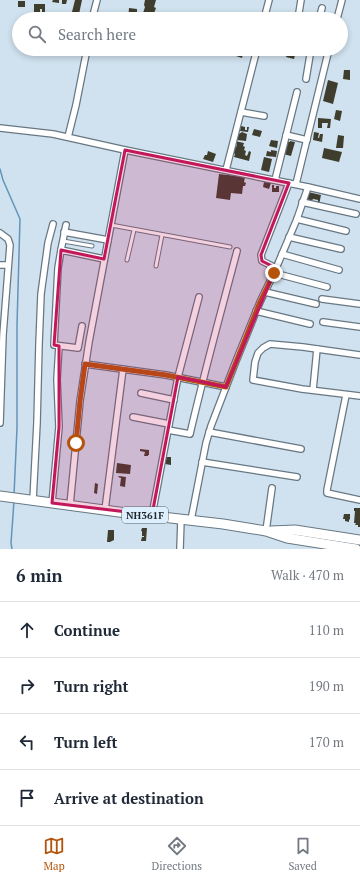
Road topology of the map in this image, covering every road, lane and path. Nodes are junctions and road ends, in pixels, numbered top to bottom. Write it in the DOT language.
graph roads {
  1 [pos="97,0"];
  2 [pos="269,0"];
  3 [pos="301,0"];
  4 [pos="342,0"];
  5 [pos="322,8"];
  6 [pos="94,12"];
  7 [pos="266,12"];
  8 [pos="299,12"];
  9 [pos="321,12"];
  10 [pos="339,12"];
  11 [pos="85,56"];
  12 [pos="255,56"];
  13 [pos="311,56"];
  14 [pos="328,56"];
  15 [pos="306,78"];
  16 [pos="297,92"];
  17 [pos="241,112"];
  18 [pos="264,116"];
  19 [pos="0,128"];
  20 [pos="286,135"];
  21 [pos="68,137"];
  22 [pos="307,140"];
  23 [pos="125,150"];
  24 [pos="226,170"];
  25 [pos="275,180"];
  26 [pos="289,183"];
  27 [pos="296,184"];
  28 [pos="308,187"];
  29 [pos="360,199"];
  30 [pos="302,202"];
  31 [pos="356,214"];
  32 [pos="297,219"];
  33 [pos="53,224"];
  34 [pos="66,225"];
  35 [pos="111,225"];
  36 [pos="134,230"];
  37 [pos="346,231"];
  38 [pos="64,232"];
  39 [pos="0,233"];
  40 [pos="162,235"];
  41 [pos="289,237"];
  42 [pos="63,240"];
  43 [pos="108,240"];
  44 [pos="92,246"];
  45 [pos="230,247"];
  46 [pos="341,249"];
  47 [pos="61,250"];
  48 [pos="237,252"];
  49 [pos="282,254"];
  50 [pos="104,260"];
  51 [pos="127,260"];
  52 [pos="0,265"];
  53 [pos="8,265"];
  54 [pos="156,266"];
  55 [pos="275,270"];
  56 [pos="339,270"];
  57 [pos="7,279"];
  58 [pos="0,280"];
  59 [pos="327,288"];
  60 [pos="265,292"];
  61 [pos="199,297"];
  62 [pos="322,299"];
  63 [pos="3,302"];
  64 [pos="316,304"];
  65 [pos="360,304"];
  66 [pos="256,311"];
  67 [pos="323,322"];
  68 [pos="310,324"];
  69 [pos="82,326"];
  70 [pos="360,327"];
  71 [pos="1,339"];
  72 [pos="59,346"];
  73 [pos="317,349"];
  74 [pos="360,355"];
  75 [pos="85,364"];
  76 [pos="1,367"];
  77 [pos="123,369"];
  78 [pos="178,377"];
  79 [pos="202,382"];
  80 [pos="226,387"];
  81 [pos="313,390"];
  82 [pos="141,393"];
  83 [pos="346,394"];
  84 [pos="360,396"];
  85 [pos="174,400"];
  86 [pos="133,418"];
  87 [pos="0,423"];
  88 [pos="168,427"];
  89 [pos="209,432"];
  90 [pos="302,449"];
  91 [pos="202,462"];
  92 [pos="297,477"];
  93 [pos="272,488"];
  94 [pos="0,496"];
  95 [pos="29,500"];
  96 [pos="360,500"];
  97 [pos="52,503"];
  98 [pos="70,505"];
  99 [pos="105,510"];
  100 [pos="152,515"];
  101 [pos="181,519"];
  102 [pos="191,520"];
  103 [pos="266,531"];
  104 [pos="360,540"];
  105 [pos="180,549"];
  106 [pos="356,549"];
  1 -- 6 [label="street"];
  2 -- 7 [label="street"];
  3 -- 8 [label="street"];
  4 -- 10 [label="street"];
  5 -- 9 [label="street"];
  11 -- 21 [label="street"];
  12 -- 17 [label="street"];
  13 -- 15 [label="street"];
  14 -- 22 [label="street"];
  16 -- 20 [label="street"];
  17 -- 18 [label="street"];
  17 -- 24 [label="street"];
  19 -- 21 [label="street"];
  20 -- 22 [label="street"];
  20 -- 25 [label="street"];
  21 -- 23 [label="street"];
  22 -- 27 [label="street"];
  23 -- 24 [label="street"];
  23 -- 35 [label="street"];
  24 -- 25 [label="street"];
  25 -- 26 [label="street"];
  26 -- 27 [label="street"];
  26 -- 55 [label="street"];
  27 -- 28 [label="street"];
  28 -- 29 [label="street"];
  28 -- 30 [label="street"];
  30 -- 31 [label="street"];
  30 -- 32 [label="street"];
  32 -- 37 [label="street"];
  32 -- 41 [label="street"];
  33 -- 95 [label="street"];
  34 -- 38 [label="street"];
  35 -- 36 [label="lane"];
  35 -- 43 [label="street"];
  36 -- 40 [label="lane"];
  36 -- 51 [label="lane"];
  38 -- 42 [label="street"];
  38 -- 43 [label="street"];
  39 -- 53 [label="street"];
  40 -- 45 [label="lane"];
  40 -- 54 [label="lane"];
  41 -- 46 [label="street"];
  41 -- 49 [label="street"];
  42 -- 44 [label="lane"];
  42 -- 47 [label="street"];
  43 -- 50 [label="street"];
  47 -- 50 [label="street"];
  47 -- 72 [label="street"];
  48 -- 79 [label="street"];
  49 -- 55 [label="street"];
  49 -- 56 [label="street"];
  50 -- 75 [label="street"];
  52 -- 53 [label="street"];
  53 -- 57 [label="street"];
  55 -- 59 [label="street"];
  55 -- 60 [label="street"];
  57 -- 58 [label="street"];
  57 -- 63 [label="street"];
  60 -- 64 [label="street"];
  60 -- 66 [label="street"];
  61 -- 78 [label="street"];
  62 -- 65 [label="street"];
  63 -- 71 [label="street"];
  66 -- 68 [label="street"];
  66 -- 80 [label="street"];
  67 -- 70 [label="street"];
  69 -- 72 [label="street"];
  71 -- 76 [label="street"];
  72 -- 97 [label="street"];
  73 -- 74 [label="street"];
  73 -- 81 [label="street"];
  73 -- 81 [label="street"];
  75 -- 77 [label="street"];
  75 -- 98 [label="street"];
  76 -- 87 [label="street"];
  77 -- 78 [label="street"];
  77 -- 99 [label="street"];
  78 -- 79 [label="street"];
  78 -- 85 [label="street"];
  79 -- 80 [label="street"];
  79 -- 88 [label="street"];
  80 -- 89 [label="street"];
  81 -- 83 [label="street"];
  82 -- 85 [label="street"];
  83 -- 84 [label="street"];
  83 -- 96 [label="street"];
  85 -- 88 [label="street"];
  86 -- 88 [label="street"];
  88 -- 100 [label="street"];
  89 -- 90 [label="street"];
  89 -- 91 [label="street"];
  91 -- 92 [label="street"];
  91 -- 102 [label="street"];
  93 -- 103 [label="street"];
  94 -- 95 [label="highway, NH361F"];
  95 -- 97 [label="highway, NH361F"];
  97 -- 98 [label="highway, NH361F"];
  98 -- 99 [label="highway, NH361F"];
  99 -- 100 [label="highway, NH361F"];
  100 -- 101 [label="highway, NH361F"];
  101 -- 102 [label="highway, NH361F"];
  101 -- 105 [label="street"];
  102 -- 103 [label="highway, NH361F"];
  103 -- 104 [label="highway, NH361F"];
  103 -- 106 [label="highway, NH361F"];
}
